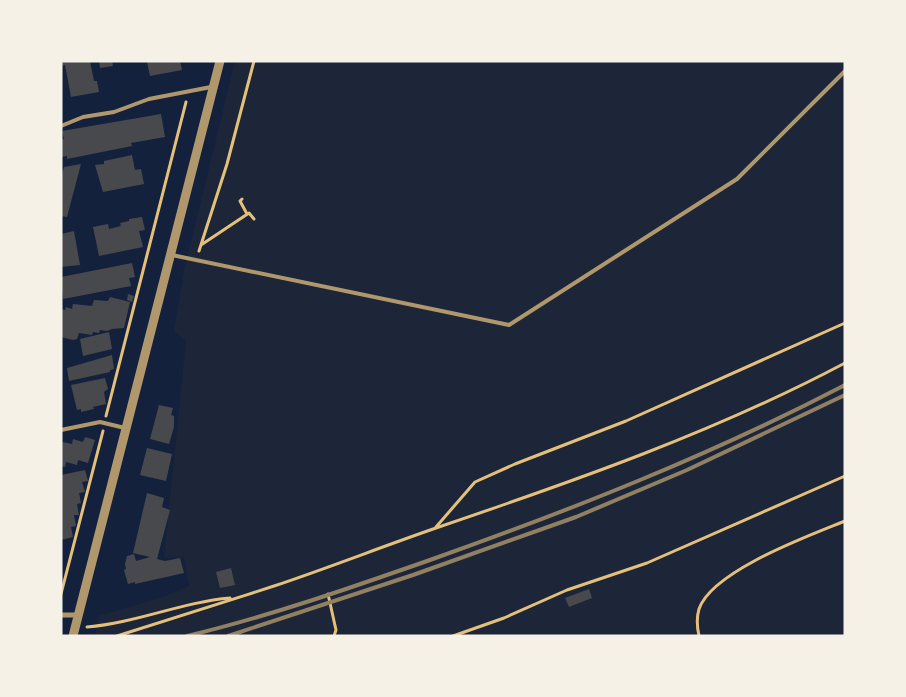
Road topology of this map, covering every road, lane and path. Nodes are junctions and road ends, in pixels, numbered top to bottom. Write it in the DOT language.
graph roads {
  1 [pos="220,61"];
  2 [pos="254,61"];
  3 [pos="845,71"];
  4 [pos="214,87"];
  5 [pos="188,91"];
  6 [pos="61,126"];
  7 [pos="242,199"];
  8 [pos="247,214"];
  9 [pos="254,219"];
  10 [pos="201,245"];
  11 [pos="172,255"];
  12 [pos="196,261"];
  13 [pos="845,323"];
  14 [pos="845,363"];
  15 [pos="105,423"];
  16 [pos="126,428"];
  17 [pos="61,430"];
  18 [pos="845,476"];
  19 [pos="845,521"];
  20 [pos="435,528"];
  21 [pos="61,594"];
  22 [pos="328,594"];
  23 [pos="236,598"];
  24 [pos="61,615"];
  25 [pos="78,615"];
  26 [pos="98,626"];
  27 [pos="72,636"];
  28 [pos="117,636"];
  29 [pos="334,636"];
  30 [pos="452,636"];
  31 [pos="700,636"];
  1 -- 4 [label="street"];
  2 -- 10 [label="path"];
  3 -- 12 [label="lane"];
  4 -- 5 [label="lane"];
  4 -- 11 [label="street"];
  5 -- 6 [label="lane"];
  5 -- 15 [label="path"];
  7 -- 8 [label="path"];
  8 -- 9 [label="path"];
  8 -- 10 [label="path"];
  10 -- 12 [label="path"];
  11 -- 12 [label="lane"];
  11 -- 16 [label="street"];
  13 -- 20 [label="path"];
  14 -- 20 [label="path"];
  15 -- 16 [label="lane"];
  15 -- 17 [label="lane"];
  15 -- 21 [label="path"];
  16 -- 25 [label="street"];
  18 -- 30 [label="path"];
  19 -- 31 [label="path"];
  20 -- 23 [label="path"];
  22 -- 29 [label="path"];
  23 -- 26 [label="path"];
  23 -- 28 [label="path"];
  24 -- 25 [label="street"];
  25 -- 27 [label="street"];
}
